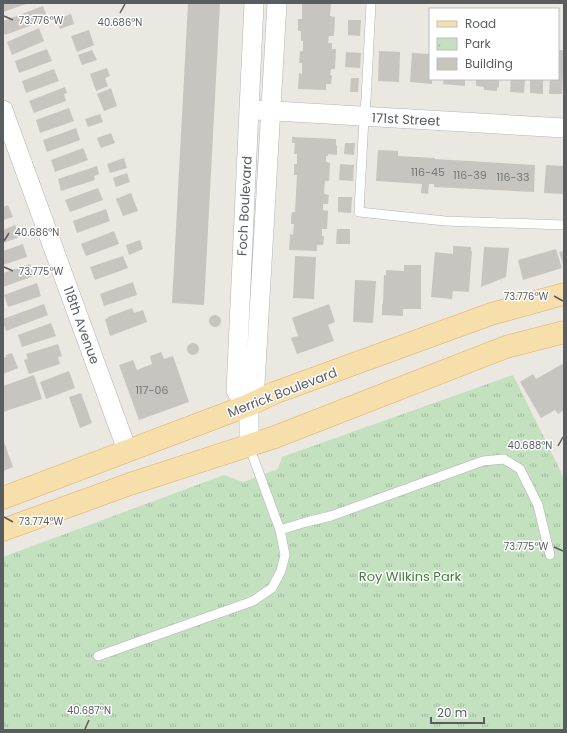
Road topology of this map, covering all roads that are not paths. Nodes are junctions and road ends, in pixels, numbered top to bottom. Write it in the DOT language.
graph roads {
  1 [pos="254,3"];
  2 [pos="277,3"];
  3 [pos="371,3"];
  4 [pos="3,110"];
  5 [pos="249,110"];
  6 [pos="270,111"];
  7 [pos="364,116"];
  8 [pos="564,128"];
  9 [pos="564,225"];
  10 [pos="564,294"];
  11 [pos="564,332"];
  12 [pos="249,405"];
  13 [pos="249,446"];
  14 [pos="127,450"];
  15 [pos="3,498"];
  16 [pos="3,530"];
  17 [pos="280,530"];
  18 [pos="550,555"];
  19 [pos="98,656"];
  1 -- 5 [label="street, Foch Boulevard"];
  2 -- 6 [label="street, Foch Boulevard"];
  3 -- 7 [label="lane"];
  4 -- 14 [label="street, 118th Avenue"];
  5 -- 6 [label="street, 171st Street"];
  5 -- 12 [label="street, Foch Boulevard"];
  6 -- 7 [label="street, 171st Street"];
  6 -- 12 [label="street, Foch Boulevard"];
  7 -- 8 [label="street, 171st Street"];
  7 -- 9 [label="lane"];
  10 -- 12 [label="main road, Merrick Boulevard"];
  11 -- 13 [label="main road"];
  12 -- 13 [label="street, Foch Boulevard"];
  12 -- 14 [label="main road, Merrick Boulevard"];
  13 -- 16 [label="main road"];
  13 -- 17 [label="lane"];
  14 -- 15 [label="main road, Merrick Boulevard"];
  17 -- 18 [label="lane"];
  17 -- 19 [label="lane"];
}
